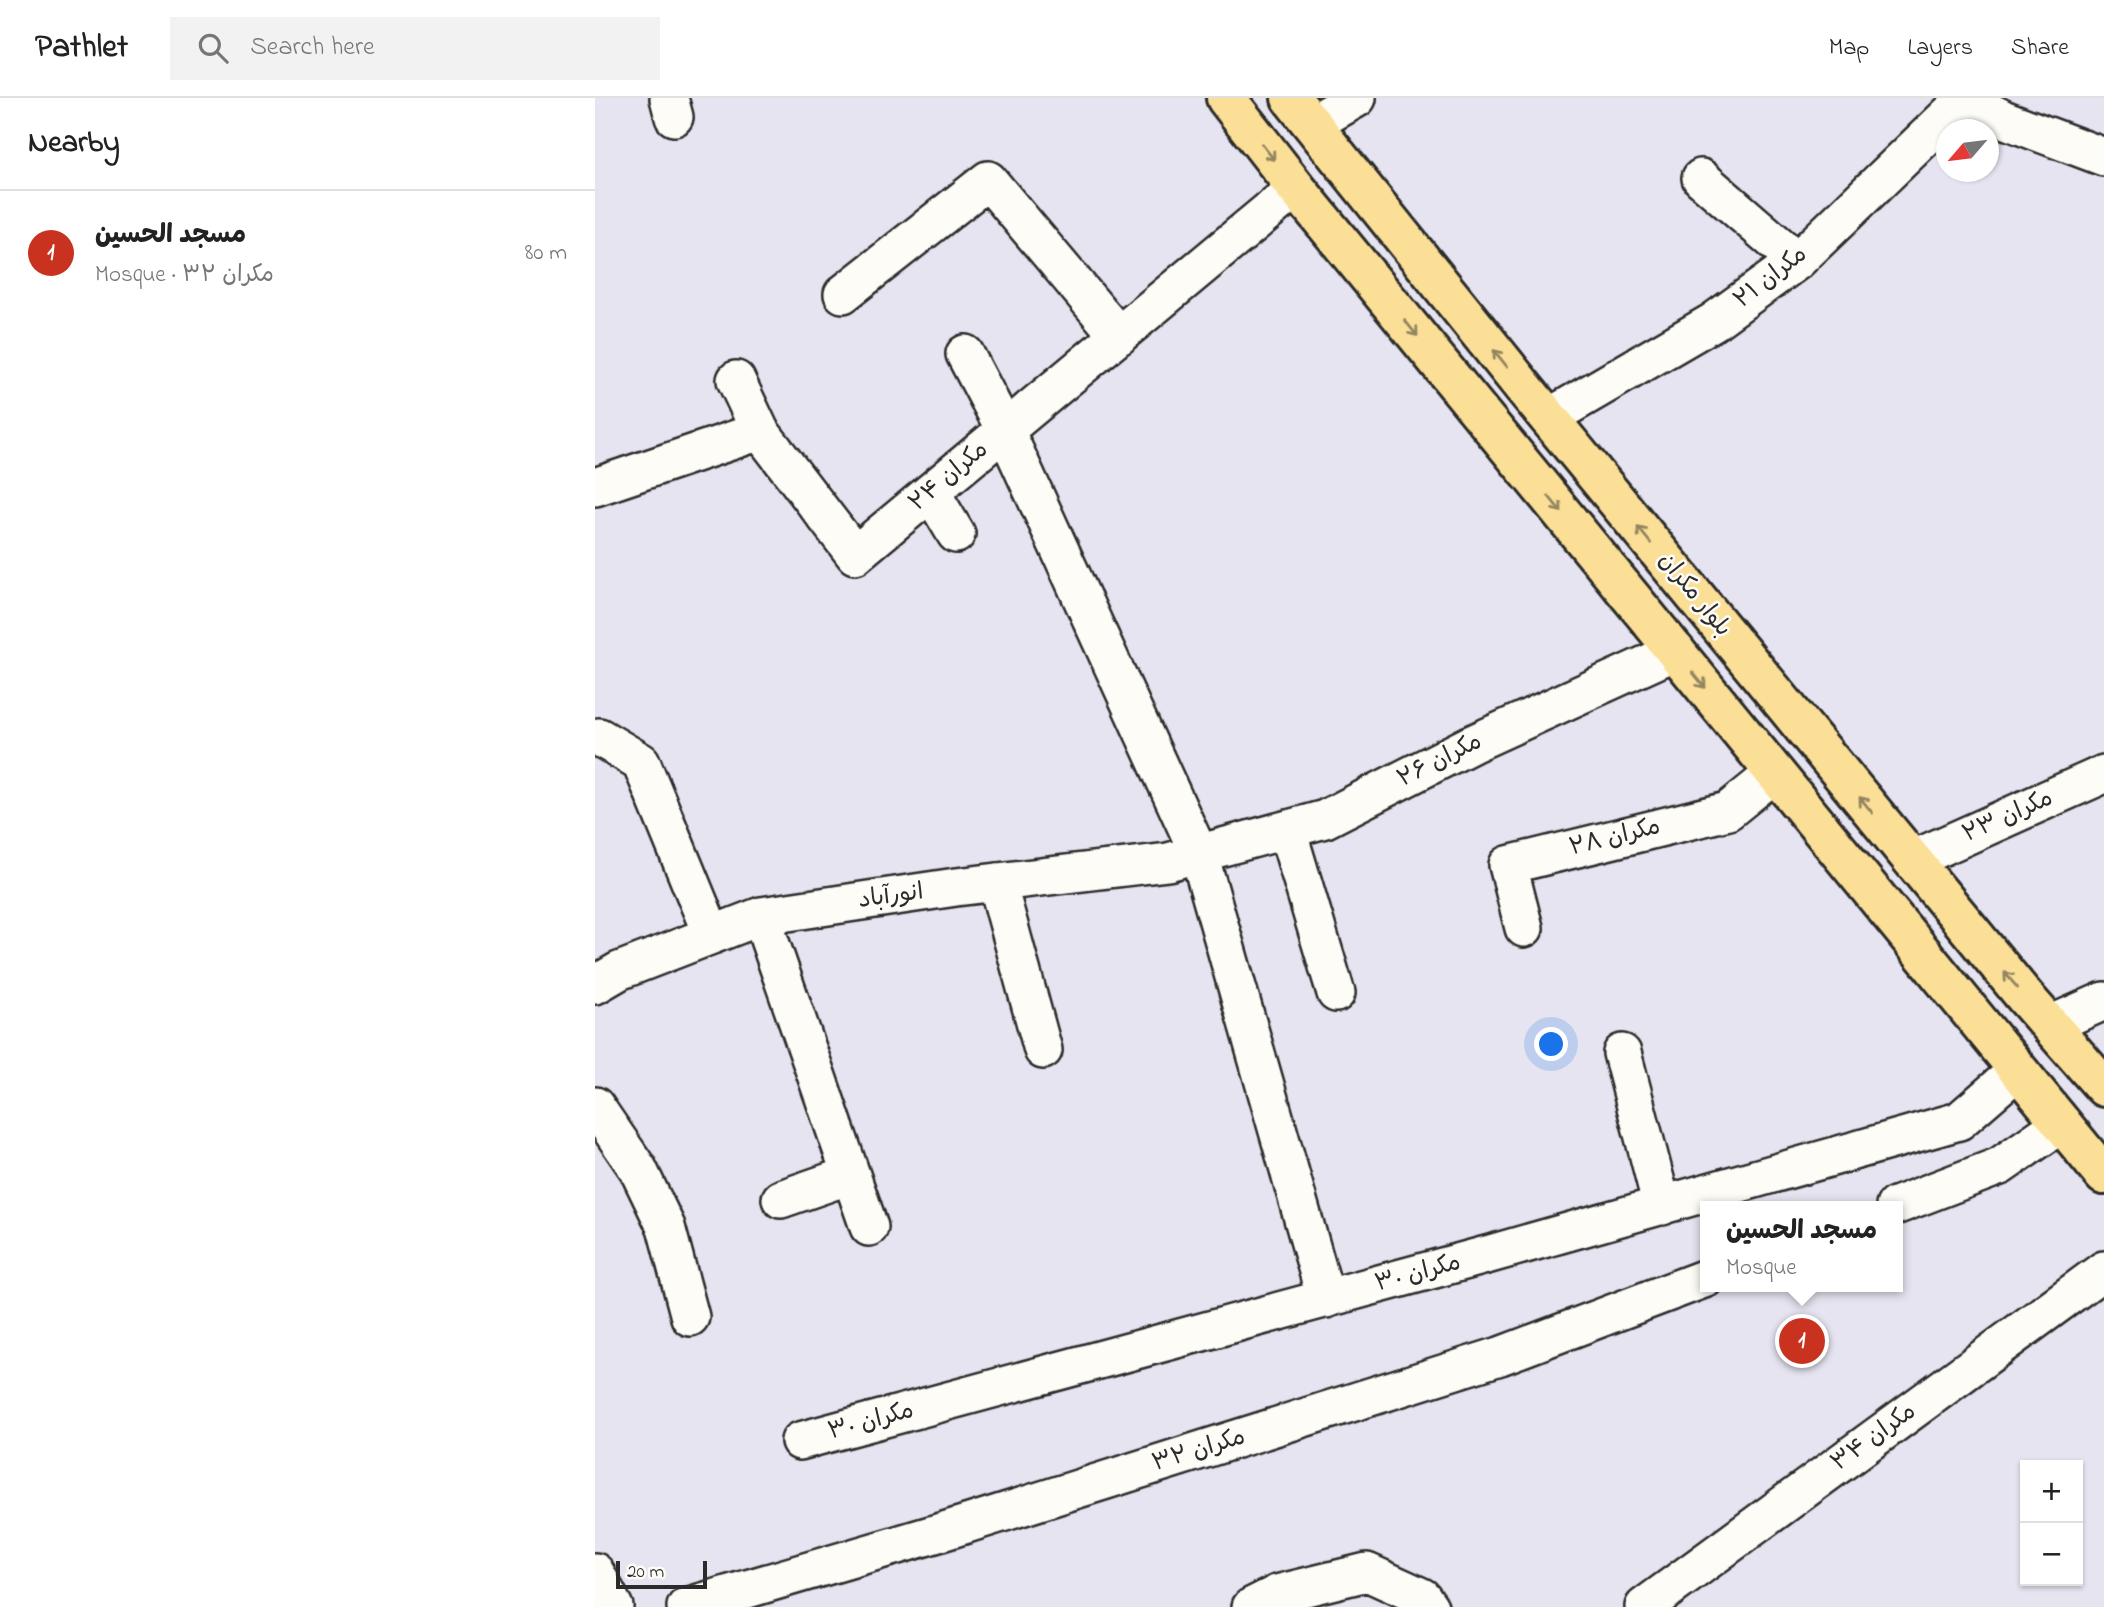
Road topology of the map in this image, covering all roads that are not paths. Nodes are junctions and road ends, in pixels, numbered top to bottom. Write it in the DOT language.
graph roads {
  1 [pos="1226,98"];
  2 [pos="1357,98"];
  3 [pos="1964,98"];
  4 [pos="1301,111"];
  5 [pos="2104,157"];
  6 [pos="1701,178"];
  7 [pos="1296,188"];
  8 [pos="1797,261"];
  9 [pos="843,294"];
  10 [pos="1119,336"];
  11 [pos="965,354"];
  12 [pos="736,380"];
  13 [pos="1548,418"];
  14 [pos="1005,430"];
  15 [pos="760,431"];
  16 [pos="595,487"];
  17 [pos="931,492"];
  18 [pos="956,534"];
  19 [pos="1676,651"];
  20 [pos="599,737"];
  21 [pos="1775,773"];
  22 [pos="2104,774"];
  23 [pos="1287,830"];
  24 [pos="1199,854"];
  25 [pos="1912,860"];
  26 [pos="997,882"];
  27 [pos="761,916"];
  28 [pos="1524,928"];
  29 [pos="712,935"];
  30 [pos="595,985"];
  31 [pos="1336,993"];
  32 [pos="2104,1002"];
  33 [pos="2050,1026"];
  34 [pos="1043,1051"];
  35 [pos="1622,1053"];
  36 [pos="2018,1070"];
  37 [pos="2104,1087"];
  38 [pos="595,1106"];
  39 [pos="2062,1123"];
  40 [pos="851,1175"];
  41 [pos="2104,1175"];
  42 [pos="781,1199"];
  43 [pos="1903,1203"];
  44 [pos="1662,1206"];
  45 [pos="869,1227"];
  46 [pos="2104,1270"];
  47 [pos="1700,1280"];
  48 [pos="1326,1298"];
  49 [pos="690,1317"];
  50 [pos="800,1441"];
  51 [pos="595,1572"];
  52 [pos="614,1607"];
  53 [pos="687,1607"];
  54 [pos="1251,1607"];
  55 [pos="1429,1607"];
  56 [pos="1644,1607"];
  1 -- 7 [label="main road, one-way"];
  2 -- 4 [label="street"];
  3 -- 5 [label="street"];
  3 -- 8 [label="street, مکران ۲۱"];
  13 -- 4 [label="main road, بلوار مکران, one-way"];
  6 -- 8 [label="street"];
  7 -- 10 [label="street, مکران ۲۴"];
  7 -- 19 [label="main road, one-way"];
  8 -- 13 [label="street, مکران ۲۱"];
  9 -- 10 [label="street"];
  10 -- 14 [label="street, مکران ۲۴"];
  11 -- 14 [label="street"];
  12 -- 15 [label="street"];
  25 -- 13 [label="main road, بلوار مکران, one-way"];
  14 -- 17 [label="street, مکران ۲۴"];
  14 -- 24 [label="street"];
  15 -- 16 [label="street"];
  15 -- 17 [label="street, مکران ۲۴"];
  17 -- 18 [label="street"];
  19 -- 21 [label="main road, one-way"];
  19 -- 23 [label="street, مکران ۲۶"];
  20 -- 29 [label="street"];
  21 -- 28 [label="street, مکران ۲۸"];
  21 -- 36 [label="main road"];
  22 -- 25 [label="street, مکران ۲۳"];
  23 -- 24 [label="street, مکران ۲۶"];
  23 -- 31 [label="street"];
  24 -- 26 [label="street, انورآباد"];
  24 -- 48 [label="street"];
  33 -- 25 [label="main road, بلوار مکران, one-way"];
  26 -- 27 [label="street, انورآباد"];
  26 -- 34 [label="street"];
  27 -- 29 [label="street, انورآباد"];
  27 -- 40 [label="street"];
  29 -- 30 [label="street, انورآباد"];
  32 -- 33 [label="street"];
  33 -- 37 [label="main road, بلوار مکران"];
  35 -- 44 [label="street"];
  36 -- 39 [label="main road"];
  36 -- 44 [label="street, مکران ۳۰"];
  38 -- 49 [label="street"];
  39 -- 41 [label="main road"];
  39 -- 43 [label="street"];
  40 -- 42 [label="street"];
  40 -- 45 [label="street"];
  44 -- 48 [label="street, مکران ۳۰"];
  46 -- 56 [label="street, مکران ۳۴"];
  47 -- 53 [label="street, مکران ۳۲"];
  48 -- 50 [label="street, مکران ۳۰"];
  51 -- 52 [label="street"];
  54 -- 55 [label="street"];
}
